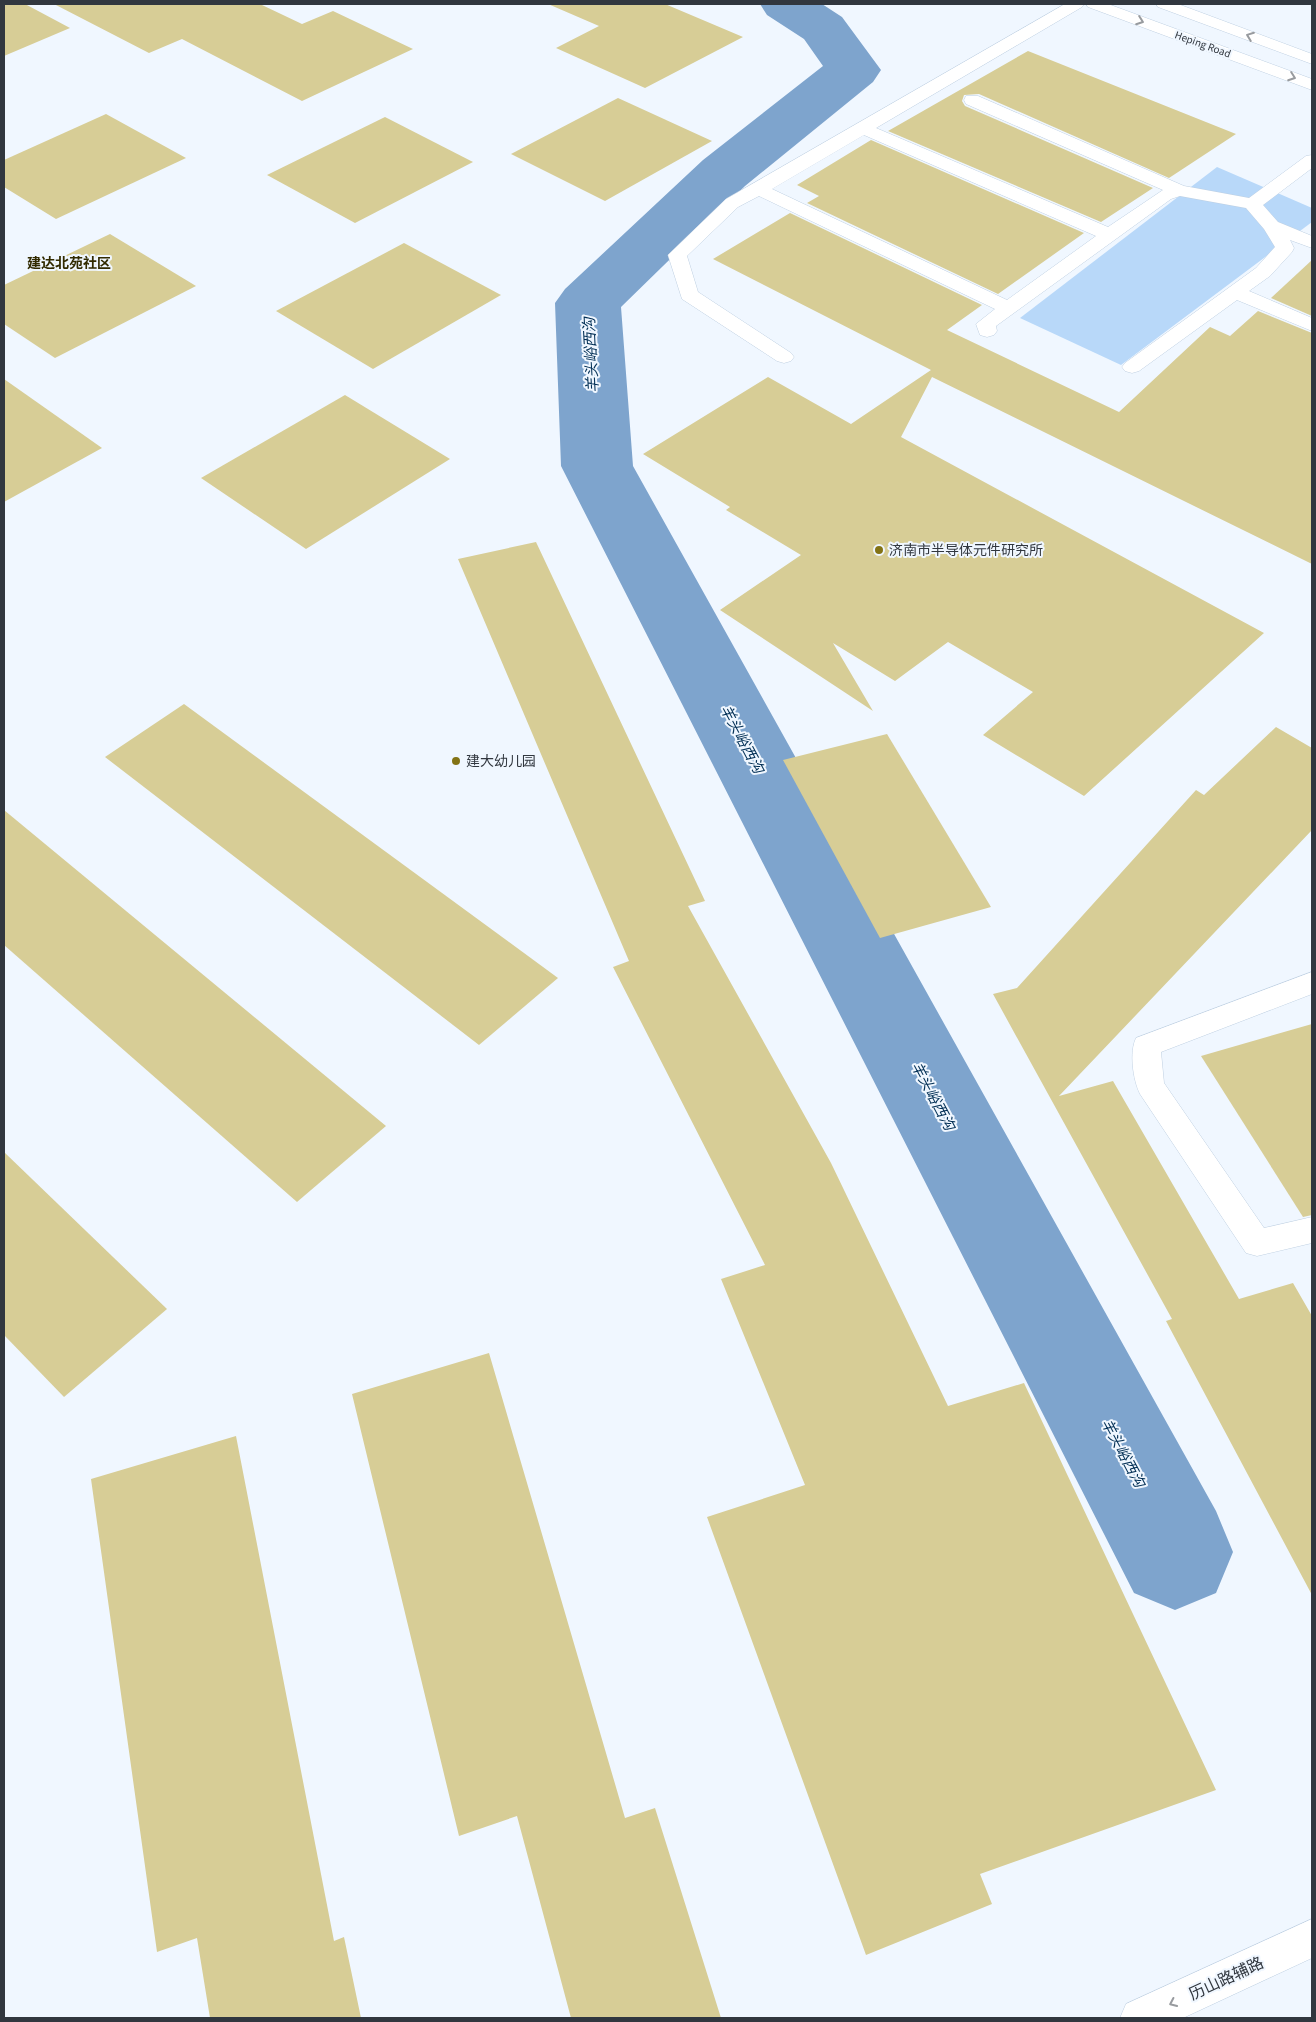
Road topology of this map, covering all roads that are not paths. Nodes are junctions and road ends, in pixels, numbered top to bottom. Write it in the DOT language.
graph roads {
  1 [pos="1076,4"];
  2 [pos="1094,4"];
  3 [pos="1164,4"];
  4 [pos="1312,59"];
  5 [pos="1312,85"];
  6 [pos="972,100"];
  7 [pos="863,128"];
  8 [pos="1312,160"];
  9 [pos="759,188"];
  10 [pos="1179,190"];
  11 [pos="1252,204"];
  12 [pos="1272,226"];
  13 [pos="1110,235"];
  14 [pos="1312,243"];
  15 [pos="1236,292"];
  16 [pos="1008,308"];
  17 [pos="1312,325"];
  18 [pos="987,331"];
  19 [pos="784,357"];
  20 [pos="1132,367"];
  21 [pos="1312,983"];
  22 [pos="1312,1230"];
  23 [pos="1312,1938"];
  24 [pos="1140,2018"];
  1 -- 7 [label="street"];
  2 -- 5 [label="street, Heping Road, one-way"];
  4 -- 3 [label="street, Heping Road, one-way"];
  6 -- 10 [label="street"];
  7 -- 9 [label="street"];
  7 -- 13 [label="street"];
  8 -- 11 [label="street"];
  9 -- 16 [label="street"];
  9 -- 19 [label="street"];
  10 -- 11 [label="street"];
  10 -- 13 [label="street"];
  11 -- 12 [label="street"];
  12 -- 14 [label="street"];
  12 -- 15 [label="street"];
  13 -- 16 [label="street"];
  15 -- 17 [label="street"];
  15 -- 20 [label="street"];
  16 -- 18 [label="street"];
  21 -- 22 [label="street"];
  23 -- 24 [label="street, 历山路辅路, one-way"];
}
